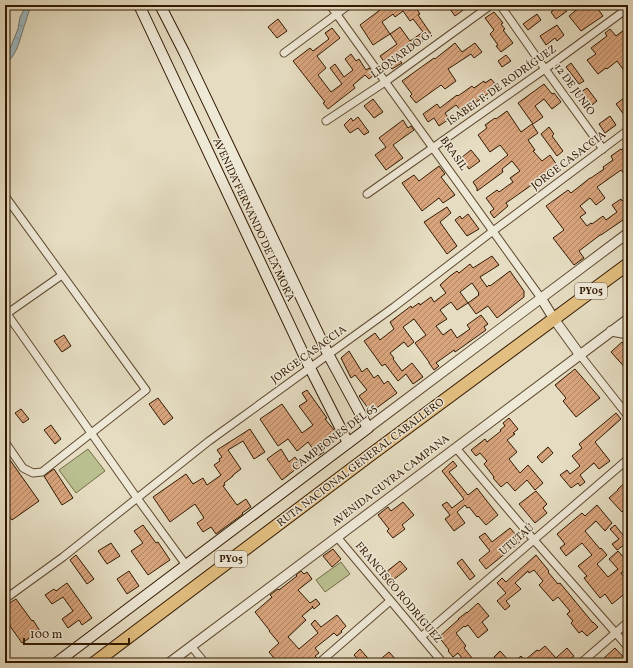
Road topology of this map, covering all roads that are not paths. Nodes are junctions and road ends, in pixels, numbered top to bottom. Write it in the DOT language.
graph roads {
  1 [pos="139,5"];
  2 [pos="160,5"];
  3 [pos="330,5"];
  4 [pos="350,5"];
  5 [pos="491,5"];
  6 [pos="500,5"];
  7 [pos="628,8"];
  8 [pos="337,14"];
  9 [pos="284,53"];
  10 [pos="545,70"];
  11 [pos="385,82"];
  12 [pos="326,121"];
  13 [pos="628,130"];
  14 [pos="433,147"];
  15 [pos="603,149"];
  16 [pos="367,194"];
  17 [pos="5,196"];
  18 [pos="493,231"];
  19 [pos="628,233"];
  20 [pos="628,264"];
  21 [pos="62,275"];
  22 [pos="541,298"];
  23 [pos="6,313"];
  24 [pos="554,319"];
  25 [pos="628,319"];
  26 [pos="611,331"];
  27 [pos="628,334"];
  28 [pos="328,354"];
  29 [pos="580,355"];
  30 [pos="310,368"];
  31 [pos="628,416"];
  32 [pos="368,428"];
  33 [pos="92,434"];
  34 [pos="5,442"];
  35 [pos="348,443"];
  36 [pos="456,448"];
  37 [pos="628,459"];
  38 [pos="137,498"];
  39 [pos="337,537"];
  40 [pos="534,540"];
  41 [pos="186,565"];
  42 [pos="5,599"];
  43 [pos="390,601"];
  44 [pos="628,622"];
  45 [pos="616,633"];
  46 [pos="421,637"];
  47 [pos="191,646"];
  48 [pos="628,647"];
  49 [pos="56,663"];
  50 [pos="94,663"];
  51 [pos="169,663"];
  52 [pos="205,663"];
  53 [pos="319,663"];
  54 [pos="443,663"];
  55 [pos="581,663"];
  1 -- 30 [label="main road, AVENIDA FERNANDO DE LA MORA"];
  2 -- 28 [label="main road, AVENIDA FERNANDO DE LA MORA"];
  3 -- 8 [label="street, BRASIL"];
  4 -- 8 [label="street"];
  5 -- 11 [label="street, LEONARDO G."];
  6 -- 10 [label="street, 12 DE JUNIO"];
  7 -- 10 [label="street, ISABEL F. DE RODRÍGUEZ"];
  8 -- 9 [label="street"];
  8 -- 11 [label="street, BRASIL"];
  10 -- 14 [label="street, ISABEL F. DE RODRÍGUEZ"];
  10 -- 15 [label="street, 12 DE JUNIO"];
  11 -- 12 [label="street, LEONARDO G."];
  11 -- 14 [label="street, BRASIL"];
  13 -- 15 [label="street, JORGE CASACCIA"];
  14 -- 16 [label="street, ISABEL F. DE RODRÍGUEZ"];
  14 -- 18 [label="street, BRASIL"];
  15 -- 18 [label="street, JORGE CASACCIA"];
  17 -- 21 [label="street"];
  18 -- 22 [label="street, BRASIL"];
  18 -- 28 [label="street, JORGE CASACCIA"];
  19 -- 22 [label="street, CAMPEONES DEL 65"];
  20 -- 24 [label="highway, RUTA NACIONAL GENERAL CABALLERO / PY05"];
  21 -- 23 [label="street"];
  21 -- 33 [label="street"];
  22 -- 24 [label="street, BRASIL"];
  22 -- 32 [label="street, CAMPEONES DEL 65"];
  23 -- 33 [label="street"];
  24 -- 29 [label="street, BRASIL"];
  24 -- 50 [label="highway, RUTA NACIONAL GENERAL CABALLERO / PY05"];
  25 -- 26 [label="street, AVENIDA GUYRA CAMPANA"];
  26 -- 27 [label="street"];
  26 -- 29 [label="street, AVENIDA GUYRA CAMPANA"];
  28 -- 30 [label="street, JORGE CASACCIA"];
  28 -- 32 [label="main road, AVENIDA FERNANDO DE LA MORA"];
  29 -- 31 [label="street"];
  29 -- 36 [label="street, AVENIDA GUYRA CAMPANA"];
  30 -- 35 [label="main road, AVENIDA FERNANDO DE LA MORA"];
  30 -- 38 [label="street, JORGE CASACCIA"];
  32 -- 35 [label="main road, CAMPEONES DEL 65"];
  33 -- 34 [label="street"];
  33 -- 38 [label="street"];
  35 -- 41 [label="main road, CAMPEONES DEL 65"];
  36 -- 39 [label="street, AVENIDA GUYRA CAMPANA"];
  36 -- 40 [label="street"];
  37 -- 40 [label="street, UTUTAÚ"];
  38 -- 41 [label="street"];
  38 -- 42 [label="street, JORGE CASACCIA"];
  39 -- 43 [label="street, FRANCISCO RODRÍGUEZ"];
  39 -- 47 [label="street, AVENIDA GUYRA CAMPANA"];
  40 -- 45 [label="street"];
  40 -- 46 [label="street, UTUTAÚ"];
  41 -- 49 [label="main road, CAMPEONES DEL 65"];
  43 -- 46 [label="street, FRANCISCO RODRÍGUEZ"];
  43 -- 53 [label="street"];
  44 -- 45 [label="street"];
  45 -- 48 [label="street"];
  45 -- 55 [label="street"];
  46 -- 54 [label="street, FRANCISCO RODRÍGUEZ"];
  47 -- 51 [label="street, AVENIDA GUYRA CAMPANA"];
  47 -- 52 [label="street"];
}
